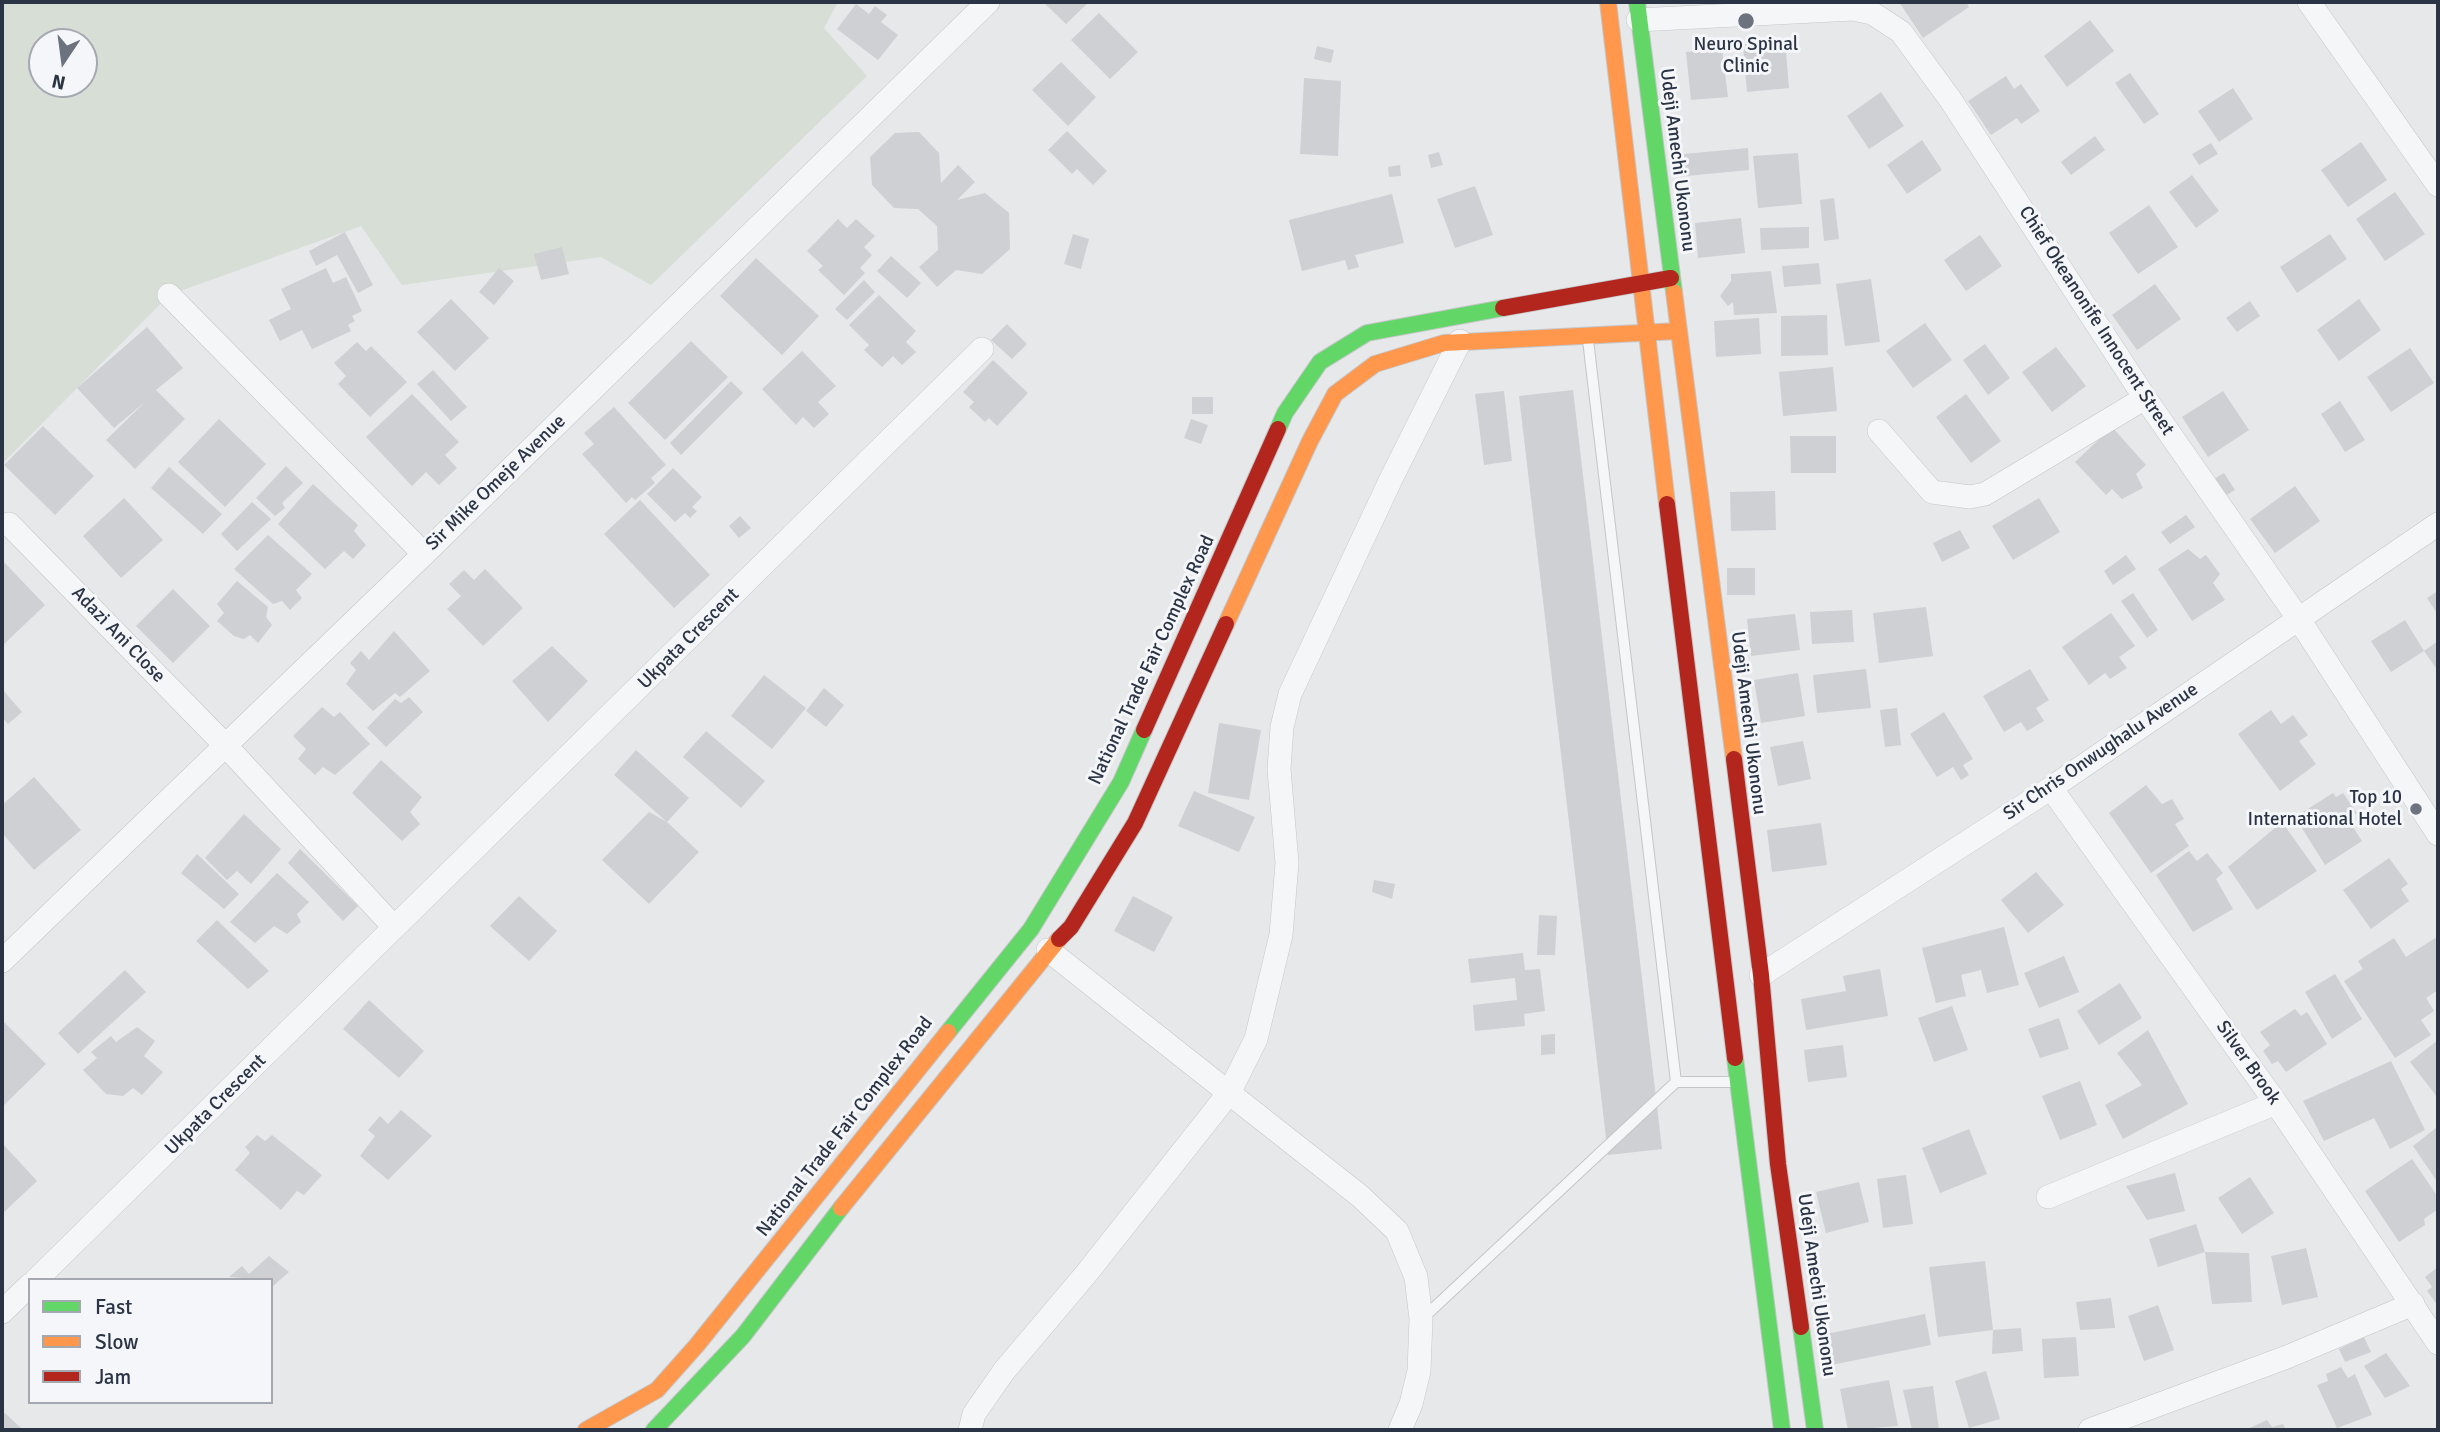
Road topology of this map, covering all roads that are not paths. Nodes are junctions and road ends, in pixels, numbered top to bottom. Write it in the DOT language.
graph roads {
  1 [pos="988,2"];
  2 [pos="1608,2"];
  3 [pos="2309,2"];
  4 [pos="1638,11"];
  5 [pos="2438,185"];
  6 [pos="1671,278"];
  7 [pos="1643,281"];
  8 [pos="169,295"];
  9 [pos="1678,331"];
  10 [pos="1649,335"];
  11 [pos="1587,337"];
  12 [pos="1460,341"];
  13 [pos="982,349"];
  14 [pos="2145,398"];
  15 [pos="1880,431"];
  16 [pos="9,524"];
  17 [pos="2438,524"];
  18 [pos="424,554"];
  19 [pos="2298,618"];
  20 [pos="226,746"];
  21 [pos="2051,788"];
  22 [pos="2438,834"];
  23 [pos="394,927"];
  24 [pos="1048,950"];
  25 [pos="2,961"];
  26 [pos="1760,975"];
  27 [pos="1676,1083"];
  28 [pos="1739,1083"];
  29 [pos="1229,1093"];
  30 [pos="2276,1103"];
  31 [pos="1778,1164"];
  32 [pos="1750,1166"];
  33 [pos="2048,1197"];
  34 [pos="38,1278"];
  35 [pos="28,1287"];
  36 [pos="2413,1304"];
  37 [pos="2,1312"];
  38 [pos="1420,1320"];
  39 [pos="2438,1343"];
  40 [pos="586,1430"];
  41 [pos="654,1430"];
  42 [pos="970,1430"];
  43 [pos="1400,1430"];
  44 [pos="1782,1430"];
  45 [pos="1815,1430"];
  46 [pos="2090,1430"];
  1 -- 18 [label="street, Sir Mike Omeje Avenue"];
  2 -- 7 [label="main road"];
  3 -- 5 [label="street"];
  4 -- 6 [label="main road, Udeji Amechi Ukononu"];
  4 -- 14 [label="street, Chief Okeanonife Innocent Street"];
  6 -- 7 [label="main road, National Trade Fair Complex Road"];
  6 -- 9 [label="main road, Udeji Amechi Ukononu"];
  7 -- 10 [label="main road"];
  7 -- 40 [label="main road, National Trade Fair Complex Road"];
  8 -- 18 [label="street"];
  9 -- 10 [label="main road"];
  9 -- 26 [label="main road, Udeji Amechi Ukononu"];
  10 -- 11 [label="main road"];
  10 -- 28 [label="main road"];
  11 -- 12 [label="main road"];
  11 -- 27 [label="lane"];
  12 -- 24 [label="main road"];
  12 -- 29 [label="street"];
  13 -- 23 [label="street, Ukpata Crescent"];
  14 -- 15 [label="street"];
  14 -- 19 [label="street, Chief Okeanonife Innocent Street"];
  16 -- 20 [label="street, Adazi Ani Close"];
  17 -- 19 [label="street, Sir Chris Onwughalu Avenue"];
  18 -- 20 [label="street, Sir Mike Omeje Avenue"];
  19 -- 21 [label="street, Sir Chris Onwughalu Avenue"];
  19 -- 22 [label="street, Chief Okeanonife Innocent Street"];
  20 -- 23 [label="street"];
  20 -- 25 [label="street, Sir Mike Omeje Avenue"];
  21 -- 26 [label="street, Sir Chris Onwughalu Avenue"];
  21 -- 30 [label="street, Silver Brook"];
  23 -- 34 [label="street, Ukpata Crescent"];
  24 -- 29 [label="street"];
  24 -- 41 [label="main road"];
  26 -- 31 [label="main road, Udeji Amechi Ukononu"];
  27 -- 28 [label="lane"];
  27 -- 38 [label="lane"];
  28 -- 32 [label="main road"];
  29 -- 38 [label="street"];
  29 -- 42 [label="street"];
  30 -- 33 [label="street"];
  30 -- 36 [label="street, Silver Brook"];
  31 -- 32 [label="main road"];
  31 -- 45 [label="main road, Udeji Amechi Ukononu"];
  32 -- 44 [label="main road"];
  35 -- 37 [label="street"];
  36 -- 39 [label="street, Silver Brook"];
  36 -- 46 [label="street"];
  38 -- 43 [label="street"];
}
